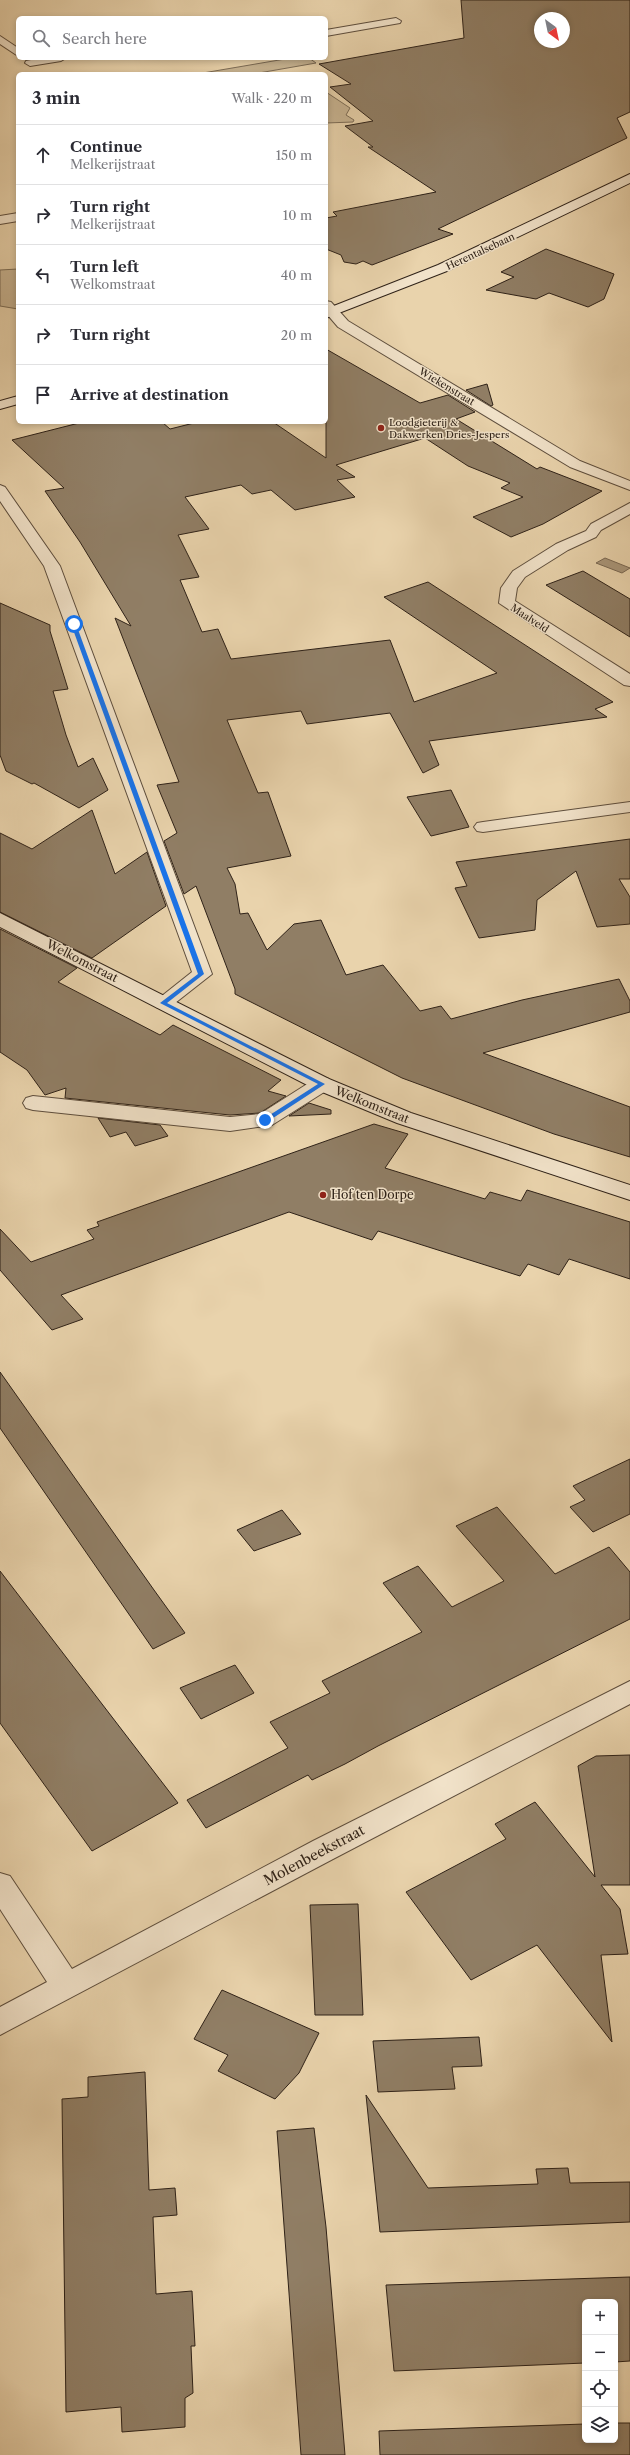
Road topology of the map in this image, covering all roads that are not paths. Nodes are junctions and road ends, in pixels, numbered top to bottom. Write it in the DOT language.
graph roads {
  1 [pos="396,21"];
  2 [pos="328,33"];
  3 [pos="0,39"];
  4 [pos="16,51"];
  5 [pos="38,60"];
  6 [pos="27,61"];
  7 [pos="41,72"];
  8 [pos="630,178"];
  9 [pos="16,216"];
  10 [pos="0,220"];
  11 [pos="328,310"];
  12 [pos="16,401"];
  13 [pos="0,405"];
  14 [pos="630,486"];
  15 [pos="0,490"];
  16 [pos="630,508"];
  17 [pos="630,681"];
  18 [pos="630,807"];
  19 [pos="483,827"];
  20 [pos="0,919"];
  21 [pos="163,1003"];
  22 [pos="322,1084"];
  23 [pos="33,1103"];
  24 [pos="630,1193"];
  25 [pos="630,1692"];
  26 [pos="0,1885"];
  27 [pos="67,1987"];
  28 [pos="0,2022"];
  1 -- 2 [label="street"];
  3 -- 4 [label="street"];
  5 -- 6 [label="street"];
  6 -- 7 [label="street"];
  8 -- 11 [label="street, Herentalsebaan"];
  9 -- 10 [label="street"];
  11 -- 14 [label="street, Wiekenstraat"];
  12 -- 13 [label="street"];
  15 -- 21 [label="street"];
  16 -- 17 [label="street, Maalveld"];
  18 -- 19 [label="street"];
  20 -- 21 [label="street, Welkomstraat"];
  21 -- 22 [label="street, Welkomstraat"];
  22 -- 23 [label="street"];
  22 -- 24 [label="street, Welkomstraat"];
  25 -- 27 [label="street, Molenbeekstraat"];
  26 -- 27 [label="street"];
  27 -- 28 [label="street, Molenbeekstraat"];
}
